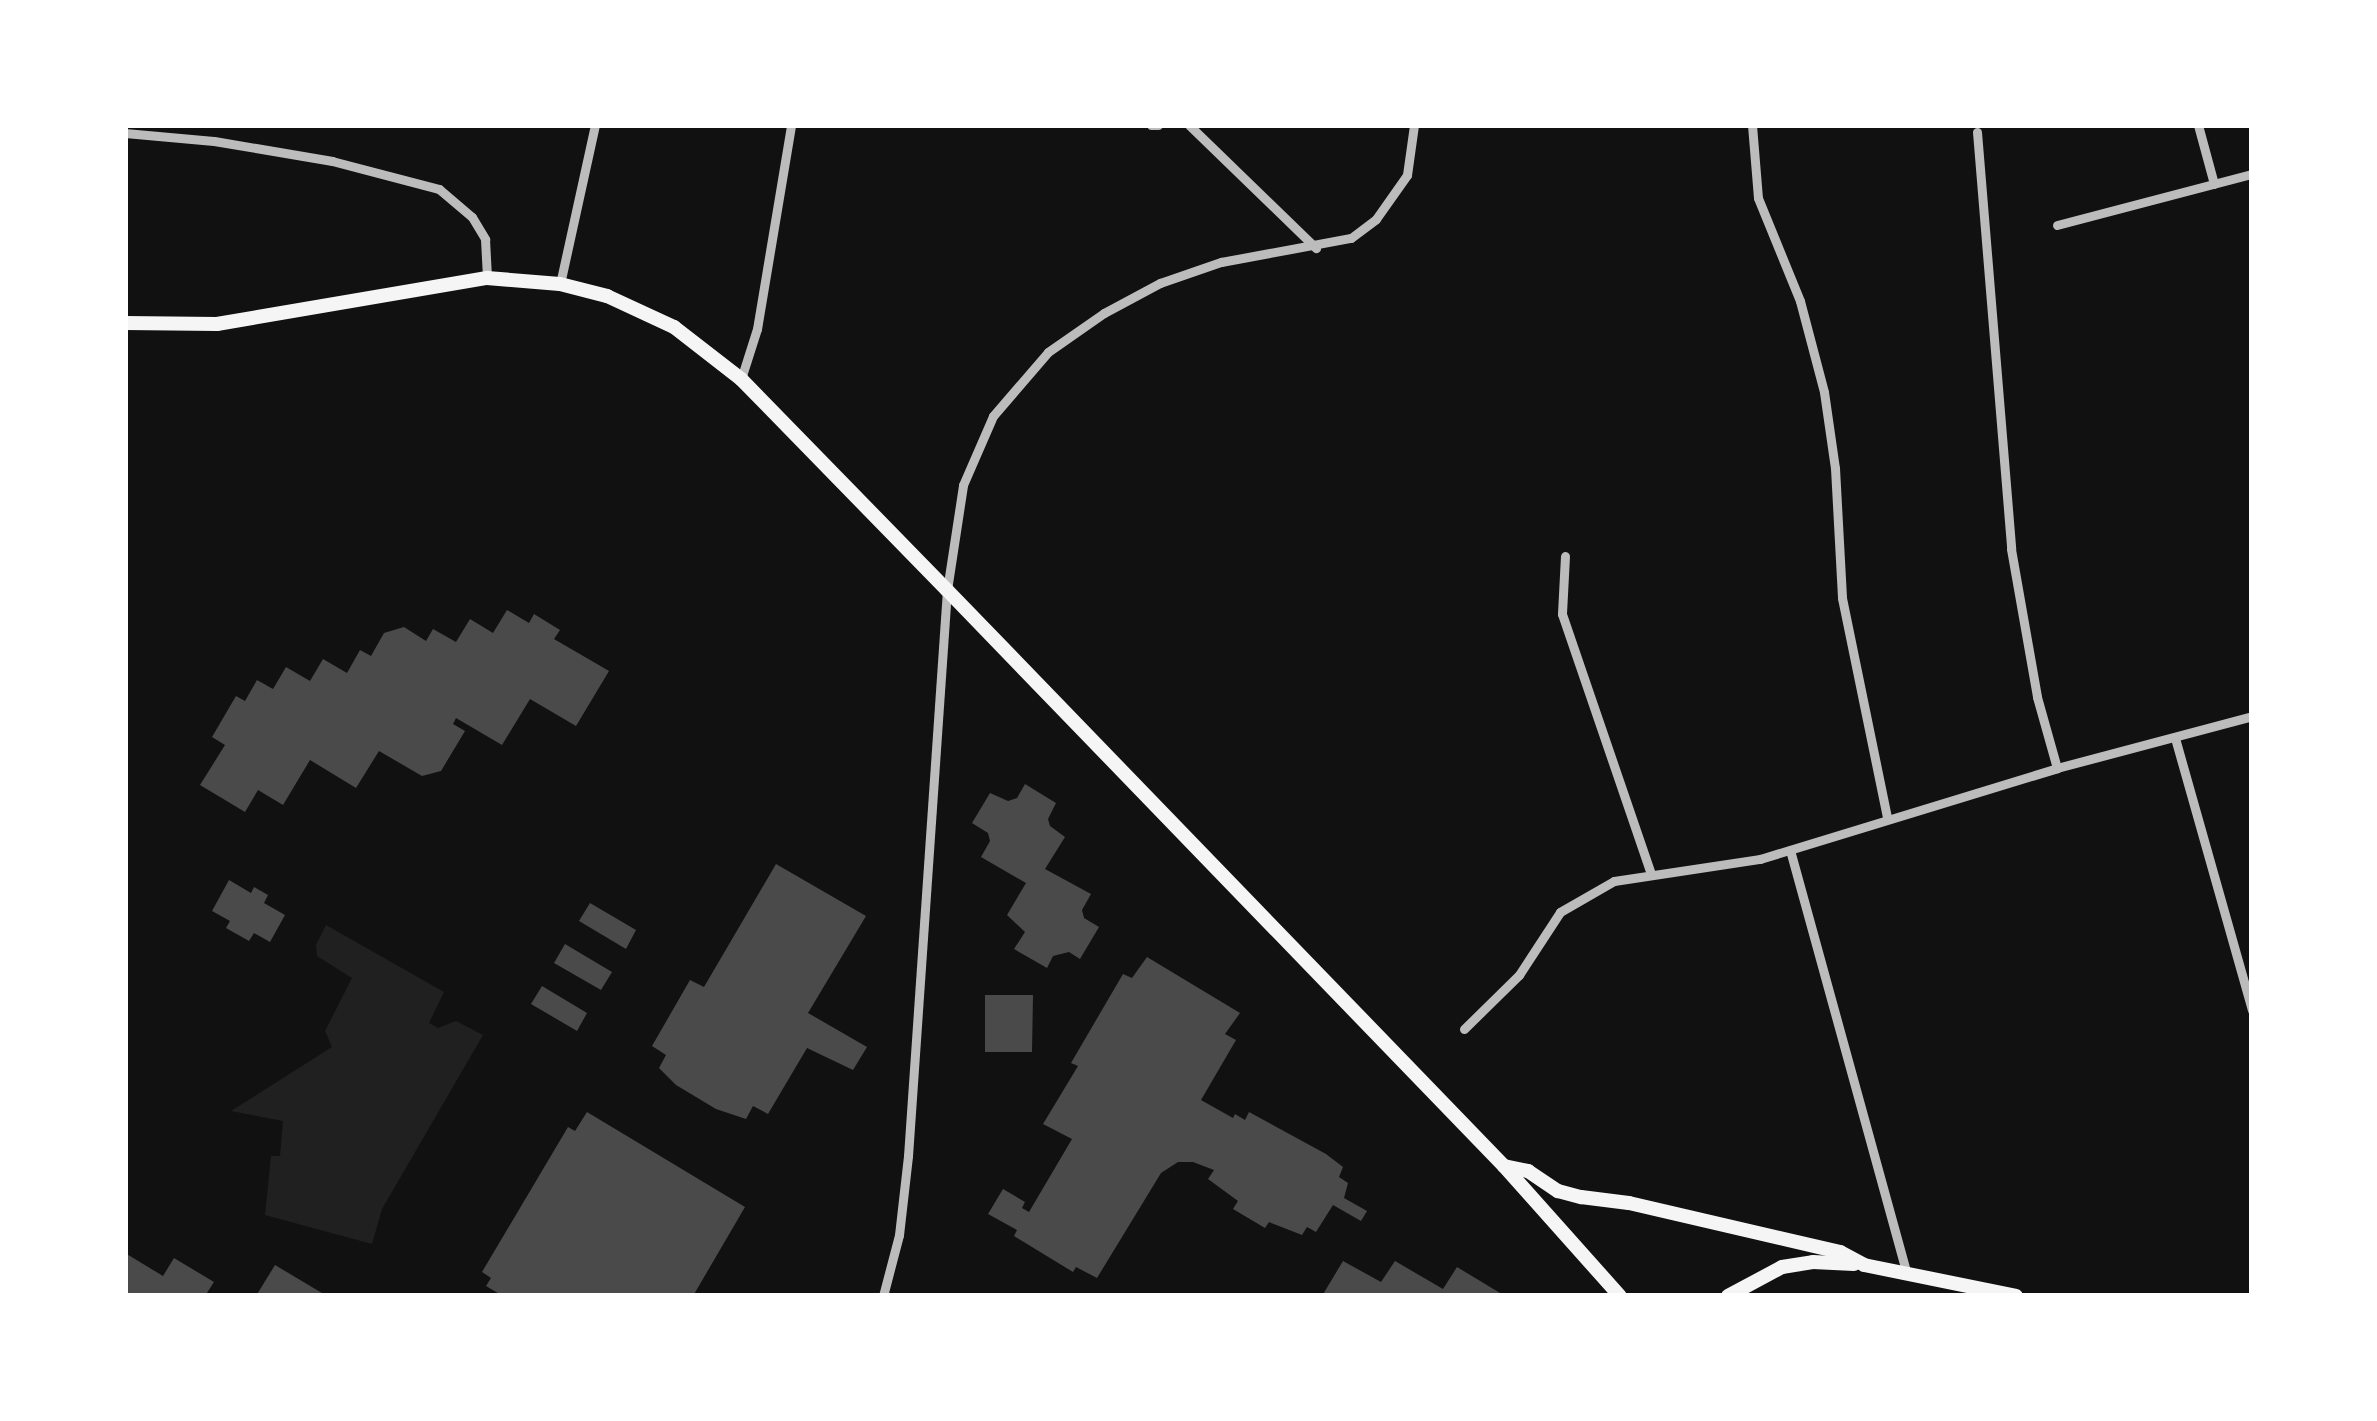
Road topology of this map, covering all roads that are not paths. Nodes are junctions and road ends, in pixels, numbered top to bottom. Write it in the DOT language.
graph roads {
  1 [pos="596,125"];
  2 [pos="791,125"];
  3 [pos="1189,125"];
  4 [pos="1414,125"];
  5 [pos="1752,125"];
  6 [pos="2198,125"];
  7 [pos="1977,132"];
  8 [pos="125,133"];
  9 [pos="2252,174"];
  10 [pos="2214,184"];
  11 [pos="2058,225"];
  12 [pos="1316,248"];
  13 [pos="487,278"];
  14 [pos="560,284"];
  15 [pos="125,323"];
  16 [pos="742,379"];
  17 [pos="1565,556"];
  18 [pos="947,590"];
  19 [pos="2252,716"];
  20 [pos="2174,738"];
  21 [pos="2058,768"];
  22 [pos="1887,818"];
  23 [pos="1790,850"];
  24 [pos="1651,874"];
  25 [pos="2252,1010"];
  26 [pos="1464,1029"];
  27 [pos="1504,1166"];
  28 [pos="1864,1265"];
  29 [pos="1906,1272"];
  30 [pos="1991,1293"];
  31 [pos="883,1296"];
  32 [pos="1620,1296"];
  33 [pos="1728,1296"];
  34 [pos="2016,1296"];
  1 -- 14 [label="street"];
  2 -- 16 [label="street"];
  3 -- 12 [label="street"];
  4 -- 12 [label="street"];
  5 -- 22 [label="street"];
  6 -- 10 [label="street"];
  7 -- 21 [label="street"];
  8 -- 13 [label="street"];
  9 -- 10 [label="street"];
  10 -- 11 [label="street"];
  12 -- 18 [label="street"];
  13 -- 14 [label="main road"];
  13 -- 15 [label="main road"];
  14 -- 16 [label="main road"];
  16 -- 18 [label="main road"];
  17 -- 24 [label="street"];
  18 -- 27 [label="main road"];
  18 -- 31 [label="street"];
  19 -- 20 [label="street"];
  20 -- 21 [label="street"];
  20 -- 25 [label="street"];
  21 -- 22 [label="street"];
  22 -- 23 [label="street"];
  23 -- 24 [label="street"];
  23 -- 29 [label="street"];
  24 -- 26 [label="street"];
  27 -- 28 [label="main road"];
  27 -- 32 [label="main road"];
  28 -- 29 [label="main road"];
  28 -- 33 [label="main road"];
  29 -- 30 [label="main road"];
  30 -- 34 [label="main road"];
}
